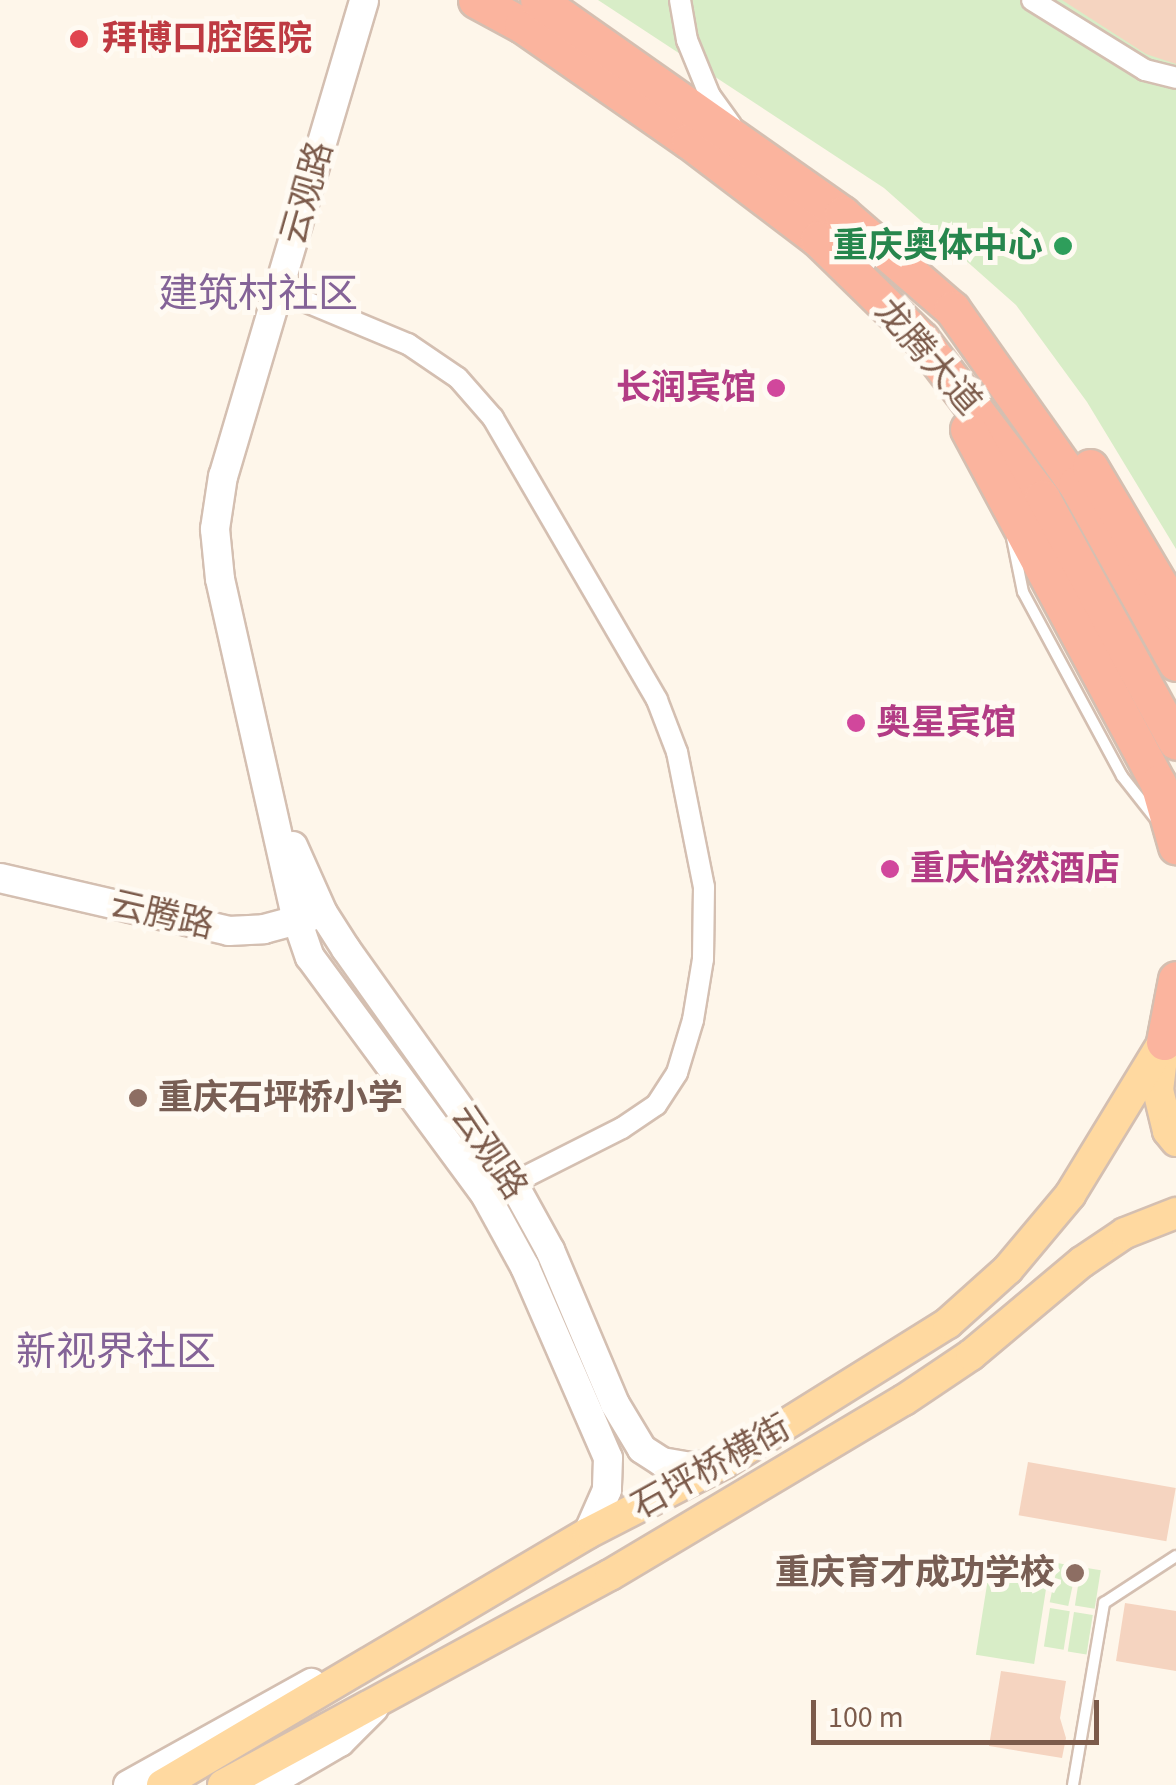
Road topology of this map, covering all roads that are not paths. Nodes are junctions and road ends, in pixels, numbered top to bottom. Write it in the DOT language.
graph roads {
  1 [pos="364,0"];
  2 [pos="476,0"];
  3 [pos="538,0"];
  4 [pos="567,0"];
  5 [pos="680,0"];
  6 [pos="1032,0"];
  7 [pos="1176,78"];
  8 [pos="710,96"];
  9 [pos="744,142"];
  10 [pos="278,290"];
  11 [pos="921,339"];
  12 [pos="1176,612"];
  13 [pos="1176,663"];
  14 [pos="1176,742"];
  15 [pos="1175,841"];
  16 [pos="0,878"];
  17 [pos="310,917"];
  18 [pos="1176,979"];
  19 [pos="1170,1031"];
  20 [pos="1176,1142"];
  21 [pos="513,1184"];
  22 [pos="1176,1213"];
  23 [pos="642,1449"];
  24 [pos="608,1458"];
  25 [pos="724,1463"];
  26 [pos="588,1534"];
  27 [pos="1176,1556"];
  28 [pos="378,1659"];
  29 [pos="391,1692"];
  30 [pos="297,1778"];
  31 [pos="128,1785"];
  32 [pos="162,1785"];
  33 [pos="223,1785"];
  34 [pos="266,1785"];
  35 [pos="1073,1785"];
  1 -- 10 [label="street, 云观路"];
  2 -- 11 [label="highway, 龙腾大道"];
  3 -- 9 [label="highway, 龙腾大道"];
  4 -- 8 [label="highway"];
  5 -- 8 [label="street"];
  6 -- 7 [label="street"];
  8 -- 9 [label="street"];
  8 -- 12 [label="highway"];
  9 -- 13 [label="highway, 龙腾大道"];
  10 -- 17 [label="street, 云观路"];
  10 -- 21 [label="street"];
  11 -- 14 [label="highway, 龙腾大道"];
  11 -- 15 [label="highway"];
  16 -- 17 [label="street, 云腾路"];
  17 -- 21 [label="street, 云观路"];
  17 -- 24 [label="street, 云观路"];
  18 -- 19 [label="highway"];
  19 -- 20 [label="main road"];
  19 -- 25 [label="main road, 石坪桥横街"];
  21 -- 23 [label="street, 云观路"];
  22 -- 29 [label="main road, 石坪桥横街"];
  23 -- 24 [label="street"];
  23 -- 25 [label="street"];
  24 -- 26 [label="street"];
  25 -- 26 [label="main road, 石坪桥横街"];
  26 -- 28 [label="main road, 石坪桥横街"];
  27 -- 35 [label="lane"];
  28 -- 31 [label="street"];
  28 -- 32 [label="main road, 石坪桥横街"];
  29 -- 30 [label="street"];
  29 -- 33 [label="main road, 石坪桥横街"];
  30 -- 34 [label="street"];
}
